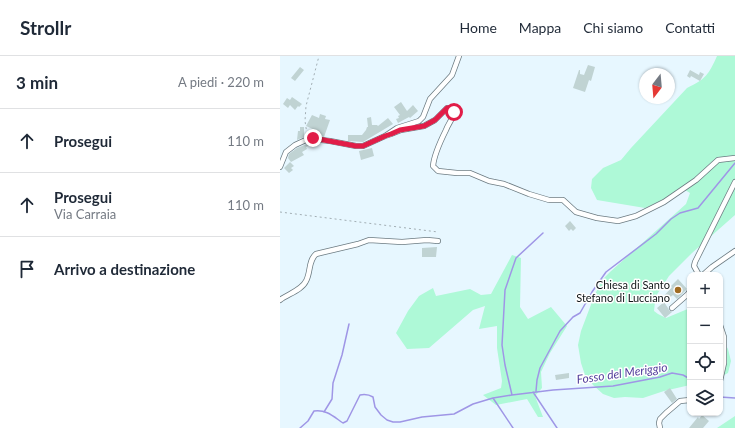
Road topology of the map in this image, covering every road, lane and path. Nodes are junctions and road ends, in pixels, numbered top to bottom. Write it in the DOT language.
graph roads {
  1 [pos="319,56"];
  2 [pos="458,56"];
  3 [pos="385,136"];
  4 [pos="308,139"];
  5 [pos="735,158"];
  6 [pos="280,167"];
  7 [pos="735,182"];
  8 [pos="280,212"];
  9 [pos="438,232"];
  10 [pos="438,241"];
  11 [pos="735,251"];
  12 [pos="697,272"];
  13 [pos="707,272"];
  14 [pos="687,295"];
  15 [pos="280,300"];
  16 [pos="280,304"];
  17 [pos="672,308"];
  18 [pos="723,334"];
  19 [pos="721,380"];
  20 [pos="687,400"];
  21 [pos="660,428"];
  1 -- 4 [label="path"];
  2 -- 3 [label="street"];
  3 -- 4 [label="street"];
  3 -- 5 [label="street"];
  4 -- 6 [label="street"];
  7 -- 12 [label="street"];
  8 -- 9 [label="path"];
  10 -- 15 [label="street"];
  11 -- 13 [label="street"];
  14 -- 17 [label="street"];
  15 -- 16 [label="street"];
  18 -- 19 [label="street"];
  20 -- 21 [label="street"];
}
